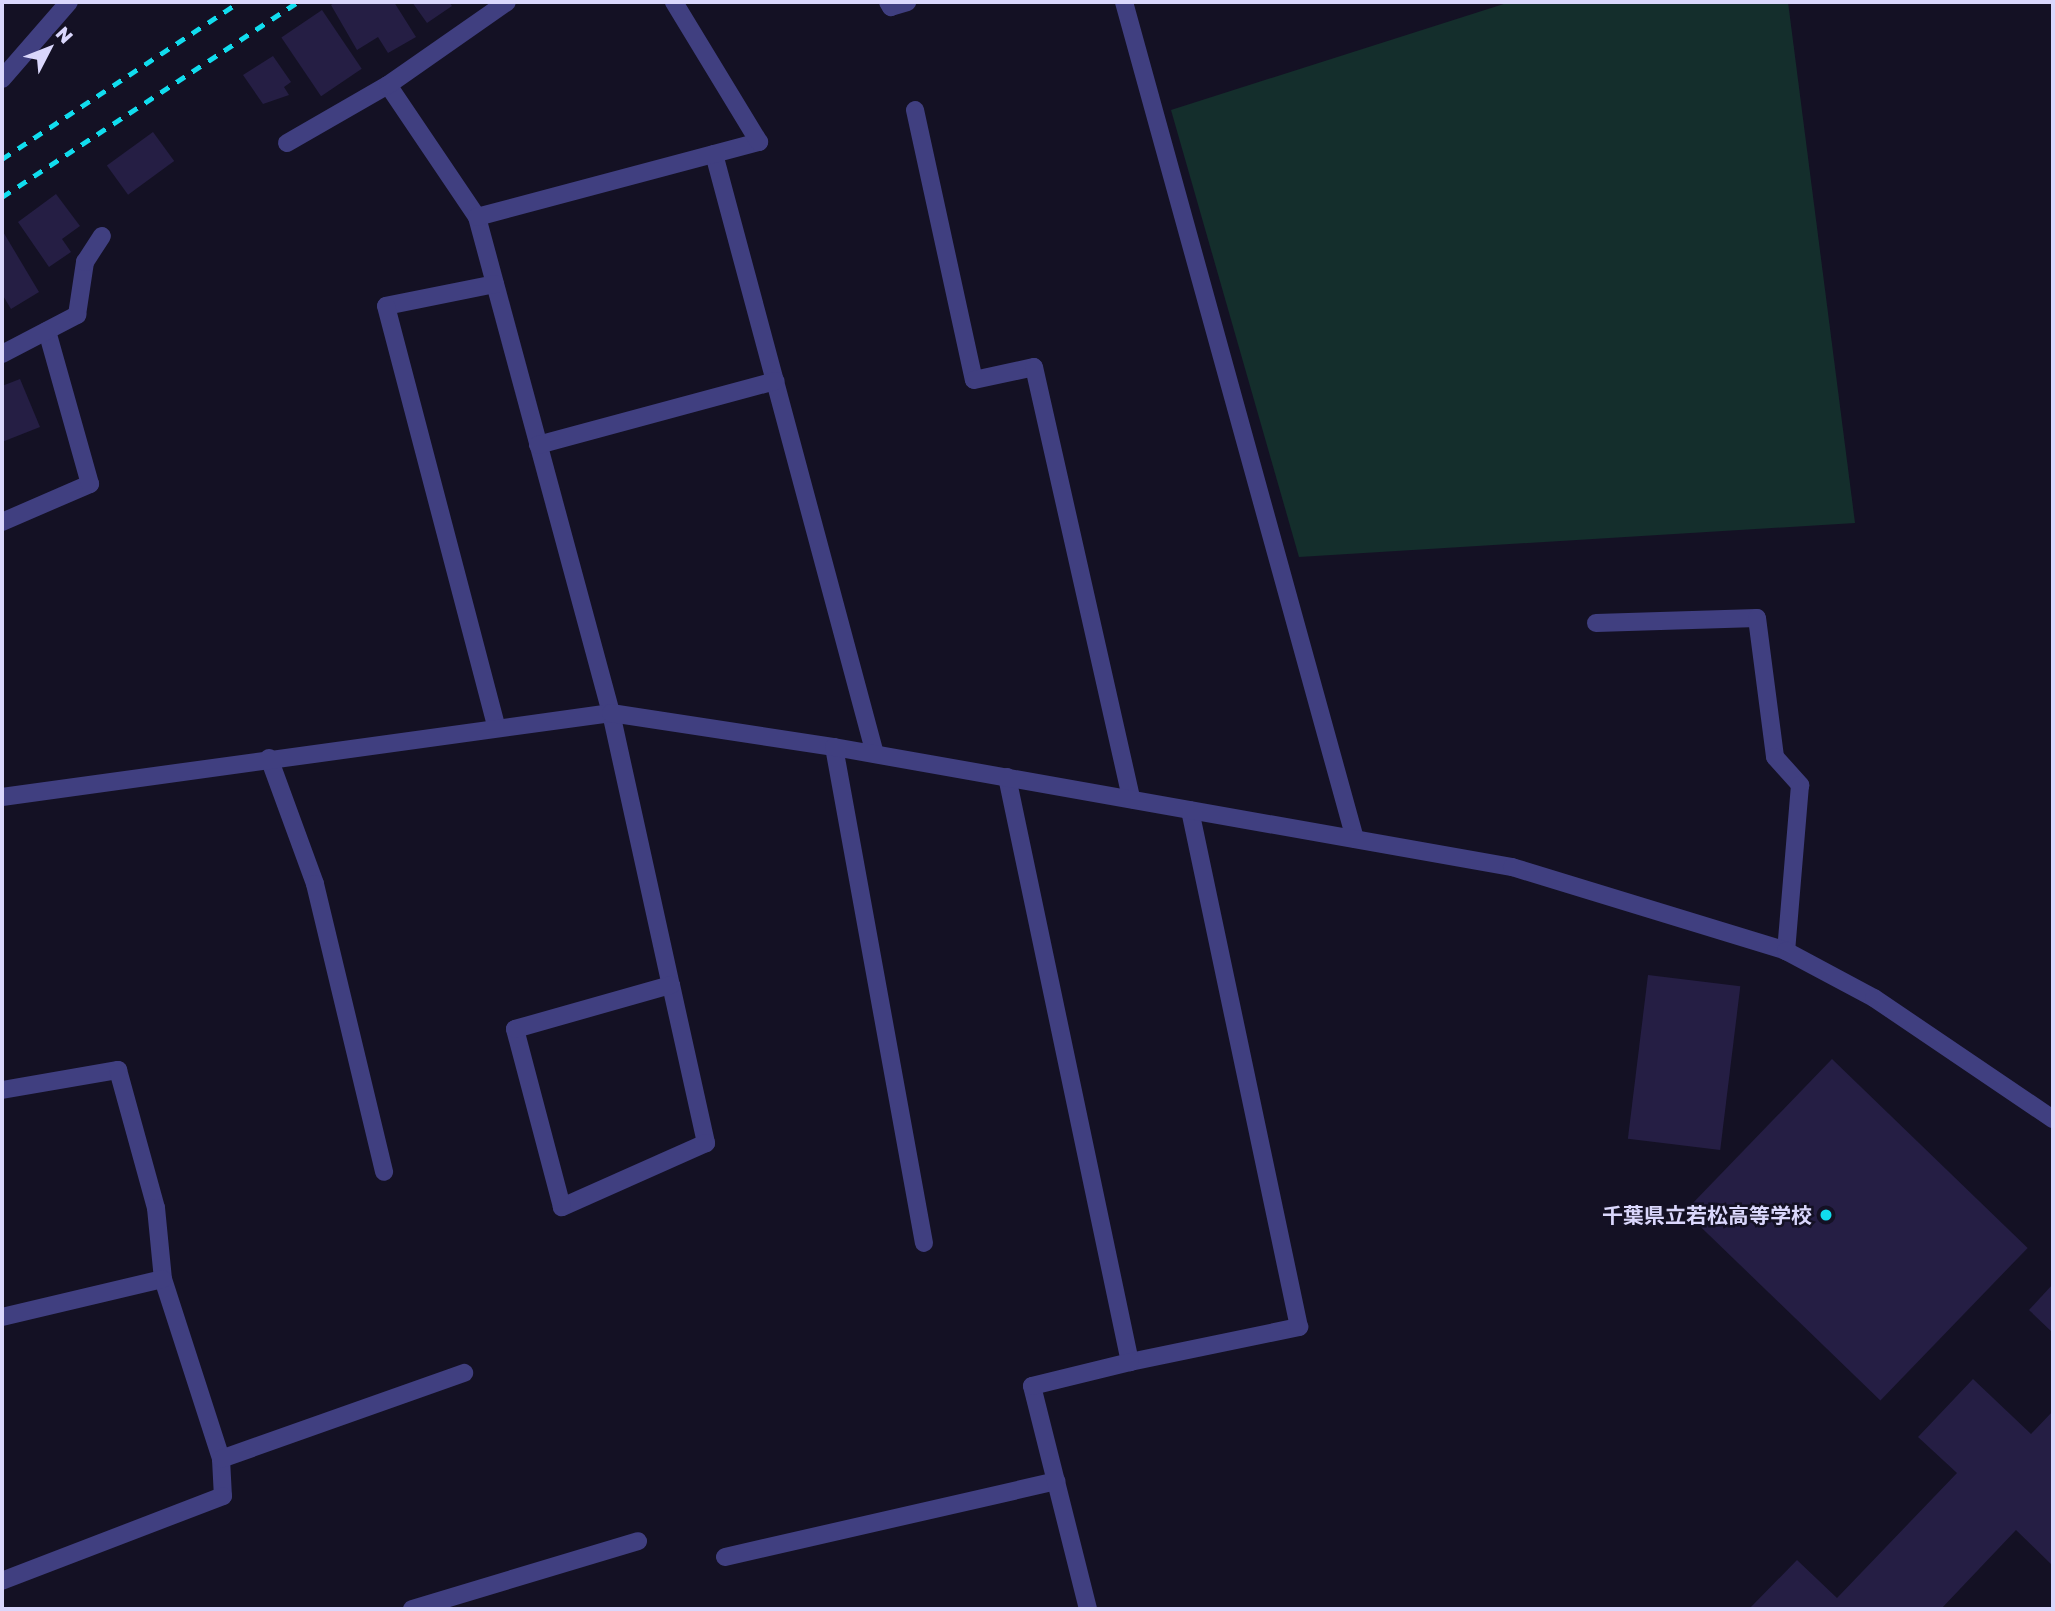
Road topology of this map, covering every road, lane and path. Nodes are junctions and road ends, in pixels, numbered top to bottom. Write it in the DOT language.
graph roads {
  1 [pos="507,2"];
  2 [pos="674,2"];
  3 [pos="888,2"];
  4 [pos="907,2"];
  5 [pos="1124,2"];
  6 [pos="59,5"];
  7 [pos="2,79"];
  8 [pos="388,85"];
  9 [pos="915,110"];
  10 [pos="287,143"];
  11 [pos="714,154"];
  12 [pos="477,217"];
  13 [pos="102,236"];
  14 [pos="495,284"];
  15 [pos="47,331"];
  16 [pos="2,354"];
  17 [pos="776,381"];
  18 [pos="538,445"];
  19 [pos="2,522"];
  20 [pos="1596,623"];
  21 [pos="611,713"];
  22 [pos="497,728"];
  23 [pos="834,747"];
  24 [pos="875,754"];
  25 [pos="269,758"];
  26 [pos="1007,777"];
  27 [pos="2,797"];
  28 [pos="1131,799"];
  29 [pos="1190,810"];
  30 [pos="1355,839"];
  31 [pos="1786,951"];
  32 [pos="671,985"];
  33 [pos="2,1090"];
  34 [pos="2053,1119"];
  35 [pos="384,1172"];
  36 [pos="924,1243"];
  37 [pos="163,1279"];
  38 [pos="2,1317"];
  39 [pos="1129,1362"];
  40 [pos="464,1373"];
  41 [pos="221,1459"];
  42 [pos="1056,1481"];
  43 [pos="638,1541"];
  44 [pos="725,1557"];
  45 [pos="2,1581"];
  46 [pos="412,1609"];
  47 [pos="1088,1609"];
  1 -- 8 [label="street"];
  2 -- 11 [label="street"];
  3 -- 4 [label="street"];
  5 -- 30 [label="street"];
  6 -- 7 [label="street"];
  8 -- 10 [label="street"];
  8 -- 12 [label="street"];
  9 -- 28 [label="street"];
  11 -- 12 [label="street"];
  11 -- 17 [label="street"];
  12 -- 14 [label="street"];
  13 -- 15 [label="street"];
  14 -- 18 [label="street"];
  14 -- 22 [label="street"];
  15 -- 16 [label="street"];
  15 -- 19 [label="street"];
  17 -- 18 [label="street"];
  17 -- 24 [label="street"];
  18 -- 21 [label="street"];
  20 -- 31 [label="street"];
  21 -- 22 [label="street"];
  21 -- 23 [label="street"];
  21 -- 32 [label="street"];
  22 -- 25 [label="street"];
  23 -- 24 [label="street"];
  23 -- 36 [label="street"];
  24 -- 26 [label="street"];
  25 -- 27 [label="street"];
  25 -- 35 [label="street"];
  26 -- 28 [label="street"];
  26 -- 39 [label="street"];
  28 -- 29 [label="street"];
  29 -- 30 [label="street"];
  29 -- 39 [label="street"];
  30 -- 31 [label="street"];
  31 -- 34 [label="street"];
  32 -- 32 [label="street"];
  33 -- 37 [label="street"];
  37 -- 38 [label="street"];
  37 -- 41 [label="street"];
  39 -- 42 [label="street"];
  40 -- 41 [label="street"];
  41 -- 45 [label="street"];
  42 -- 44 [label="street"];
  42 -- 47 [label="street"];
  43 -- 46 [label="street"];
}
